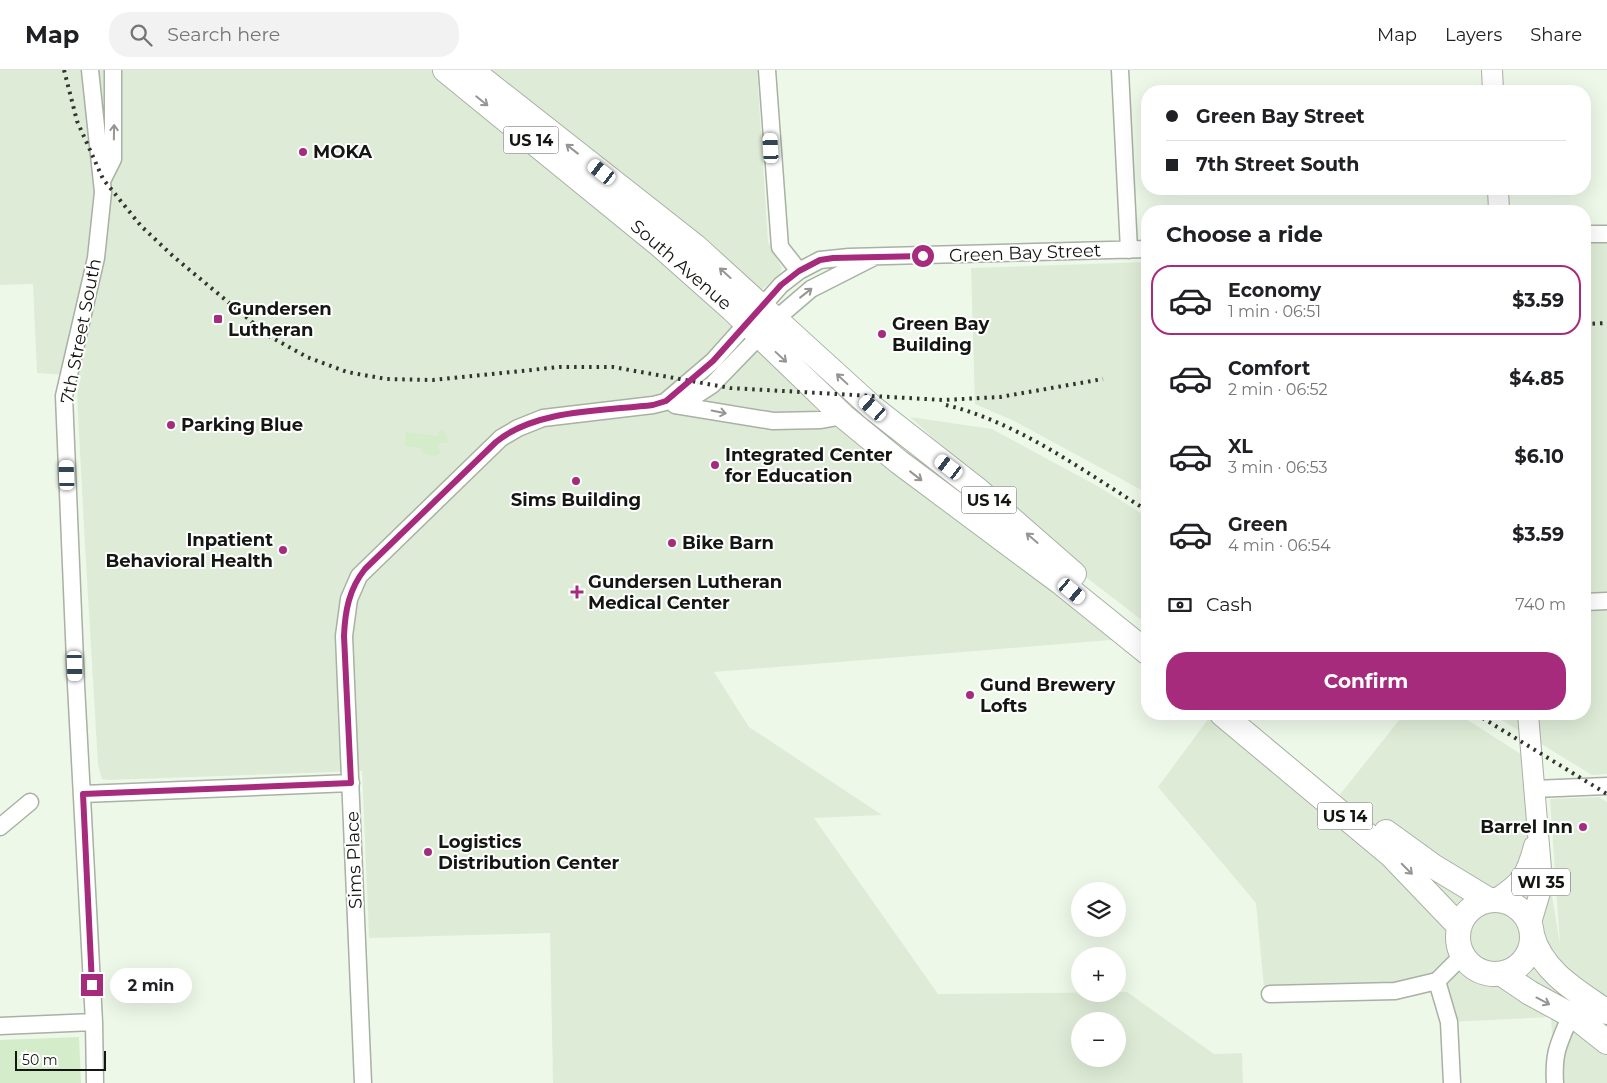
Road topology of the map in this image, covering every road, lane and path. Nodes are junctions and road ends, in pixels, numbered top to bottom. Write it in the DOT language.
graph roads {
  1 [pos="90,70"];
  2 [pos="113,70"];
  3 [pos="445,70"];
  4 [pos="471,70"];
  5 [pos="767,70"];
  6 [pos="1120,70"];
  7 [pos="1492,70"];
  8 [pos="1493,85"];
  9 [pos="103,179"];
  10 [pos="1591,234"];
  11 [pos="1607,234"];
  12 [pos="1141,249"];
  13 [pos="1129,250"];
  14 [pos="872,258"];
  15 [pos="799,271"];
  16 [pos="769,312"];
  17 [pos="753,330"];
  18 [pos="660,403"];
  19 [pos="843,416"];
  20 [pos="1607,601"];
  21 [pos="1591,602"];
  22 [pos="1141,629"];
  23 [pos="1141,647"];
  24 [pos="1229,720"];
  25 [pos="1249,720"];
  26 [pos="1528,720"];
  27 [pos="351,783"];
  28 [pos="1607,786"];
  29 [pos="1534,789"];
  30 [pos="83,794"];
  31 [pos="30,802"];
  32 [pos="0,827"];
  33 [pos="1537,837"];
  34 [pos="1492,900"];
  35 [pos="1459,926"];
  36 [pos="1531,930"];
  37 [pos="1462,956"];
  38 [pos="1502,974"];
  39 [pos="1436,981"];
  40 [pos="1270,994"];
  41 [pos="1607,1012"];
  42 [pos="1570,1015"];
  43 [pos="94,1022"];
  44 [pos="0,1026"];
  45 [pos="1607,1042"];
  46 [pos="95,1083"];
  47 [pos="363,1083"];
  48 [pos="1452,1083"];
  49 [pos="1555,1083"];
  1 -- 9 [label="street, 7th Street South"];
  9 -- 2 [label="street, 7th Street South, one-way"];
  3 -- 17 [label="highway, South Avenue / US 14, one-way"];
  16 -- 4 [label="highway, South Avenue / US 14, one-way"];
  5 -- 15 [label="street"];
  6 -- 13 [label="street"];
  7 -- 8 [label="main road"];
  9 -- 30 [label="street, 7th Street South"];
  10 -- 11 [label="street"];
  12 -- 13 [label="street, Green Bay Street"];
  13 -- 14 [label="street, Green Bay Street"];
  14 -- 15 [label="street, Green Bay Street"];
  16 -- 14 [label="street, Green Bay Street, one-way"];
  15 -- 16 [label="street, Green Bay Street"];
  16 -- 17 [label="street, Green Bay Street"];
  22 -- 16 [label="highway, South Avenue / US 14, one-way"];
  17 -- 18 [label="street"];
  17 -- 19 [label="highway, South Avenue / US 14, one-way"];
  18 -- 19 [label="street, Sims Place, one-way"];
  18 -- 27 [label="street, Sims Place"];
  19 -- 23 [label="highway, South Avenue / US 14, one-way"];
  20 -- 21 [label="street"];
  24 -- 35 [label="highway, US 14, one-way"];
  25 -- 34 [label="highway, US 14"];
  26 -- 29 [label="main road, WI 35"];
  27 -- 30 [label="street"];
  27 -- 47 [label="street, Sims Place"];
  28 -- 29 [label="street"];
  29 -- 33 [label="main road, WI 35"];
  30 -- 43 [label="street, 7th Street South"];
  31 -- 32 [label="street"];
  33 -- 34 [label="main road, WI 35"];
  33 -- 36 [label="main road, WI 35"];
  34 -- 35 [label="highway"];
  34 -- 36 [label="highway, US 14"];
  35 -- 37 [label="highway"];
  36 -- 38 [label="highway"];
  36 -- 41 [label="highway, US 14"];
  37 -- 38 [label="highway"];
  37 -- 39 [label="street"];
  38 -- 42 [label="highway, one-way"];
  39 -- 40 [label="street"];
  39 -- 48 [label="street"];
  42 -- 45 [label="highway"];
  42 -- 49 [label="street"];
  43 -- 44 [label="street"];
  43 -- 46 [label="street, 7th Street South"];
}
